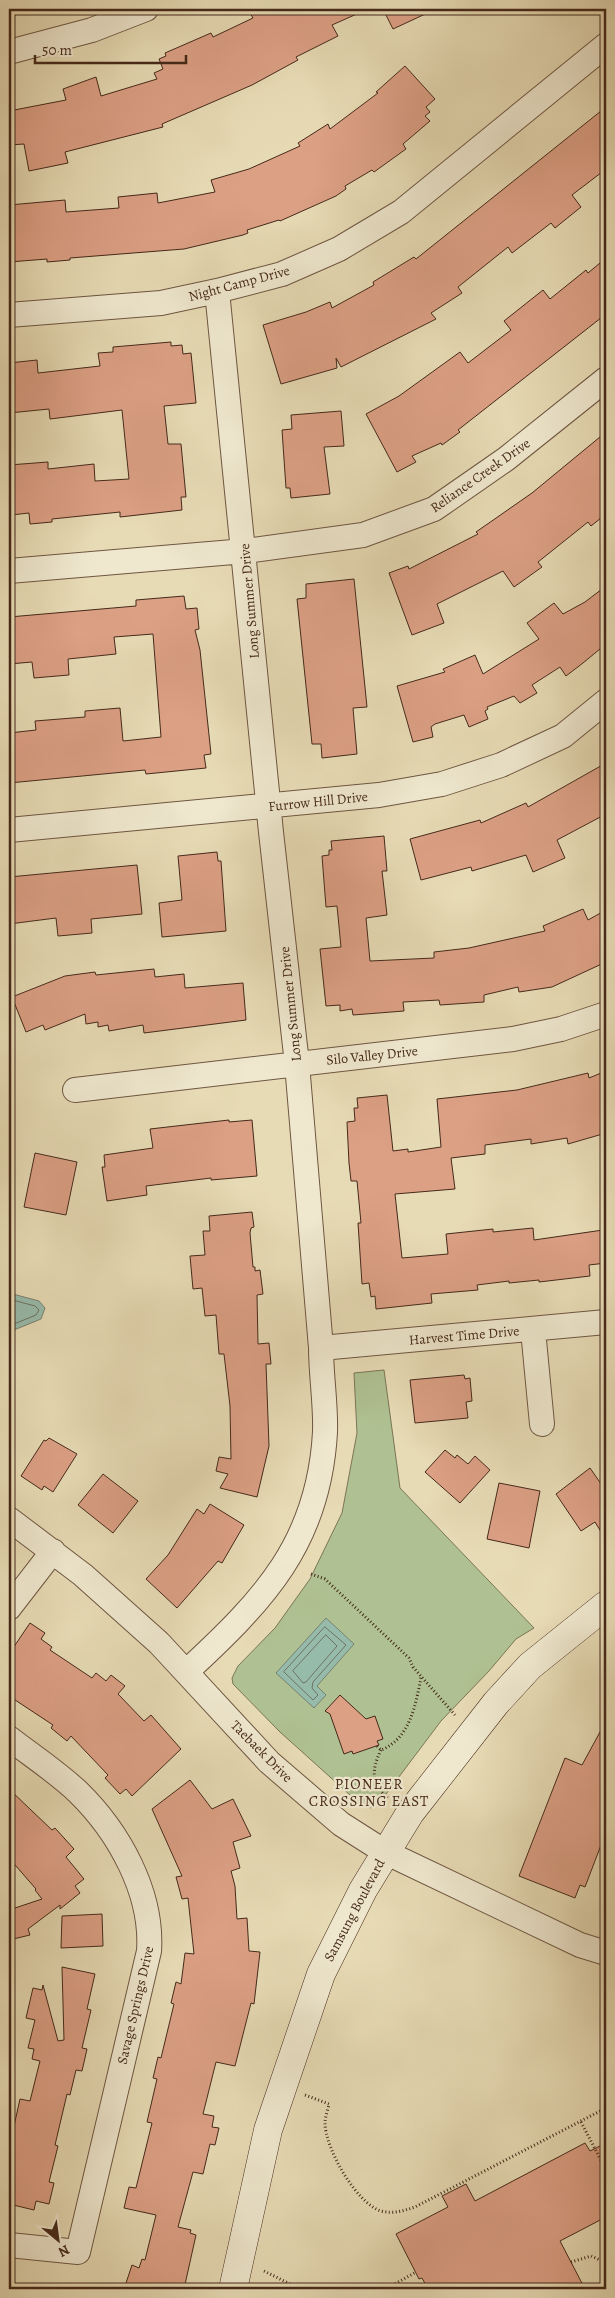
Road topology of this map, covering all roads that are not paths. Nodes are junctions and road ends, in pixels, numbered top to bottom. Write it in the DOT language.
graph roads {
  1 [pos="146,9"];
  2 [pos="606,45"];
  3 [pos="9,52"];
  4 [pos="218,291"];
  5 [pos="9,315"];
  6 [pos="606,379"];
  7 [pos="245,551"];
  8 [pos="9,571"];
  9 [pos="606,701"];
  10 [pos="269,806"];
  11 [pos="9,830"];
  12 [pos="606,1014"];
  13 [pos="297,1064"];
  14 [pos="75,1090"];
  15 [pos="606,1322"];
  16 [pos="533,1330"];
  17 [pos="321,1348"];
  18 [pos="542,1424"];
  19 [pos="9,1519"];
  20 [pos="53,1551"];
  21 [pos="606,1605"];
  22 [pos="9,1608"];
  23 [pos="186,1672"];
  24 [pos="9,1738"];
  25 [pos="385,1852"];
  26 [pos="606,1953"];
  27 [pos="9,2245"];
  28 [pos="233,2289"];
  1 -- 3 [label="street"];
  2 -- 4 [label="street, Night Camp Drive"];
  4 -- 5 [label="street, Night Camp Drive"];
  4 -- 7 [label="street, Long Summer Drive"];
  6 -- 7 [label="street, Reliance Creek Drive"];
  7 -- 8 [label="street, Reliance Creek Drive"];
  7 -- 10 [label="street, Long Summer Drive"];
  9 -- 10 [label="street, Furrow Hill Drive"];
  10 -- 11 [label="street, Furrow Hill Drive"];
  10 -- 13 [label="street, Long Summer Drive"];
  12 -- 13 [label="street, Silo Valley Drive"];
  13 -- 14 [label="street, Silo Valley Drive"];
  13 -- 17 [label="street, Long Summer Drive"];
  15 -- 16 [label="street, Harvest Time Drive"];
  16 -- 17 [label="street, Harvest Time Drive"];
  16 -- 18 [label="street"];
  17 -- 23 [label="street, Long Summer Drive"];
  19 -- 20 [label="street, Taebaek Drive"];
  20 -- 22 [label="street"];
  20 -- 23 [label="street, Taebaek Drive"];
  21 -- 25 [label="street, Samsung Boulevard"];
  23 -- 25 [label="street, Taebaek Drive"];
  24 -- 27 [label="street, Savage Springs Drive"];
  25 -- 26 [label="street, Taebaek Drive"];
  25 -- 28 [label="street, Samsung Boulevard"];
}
